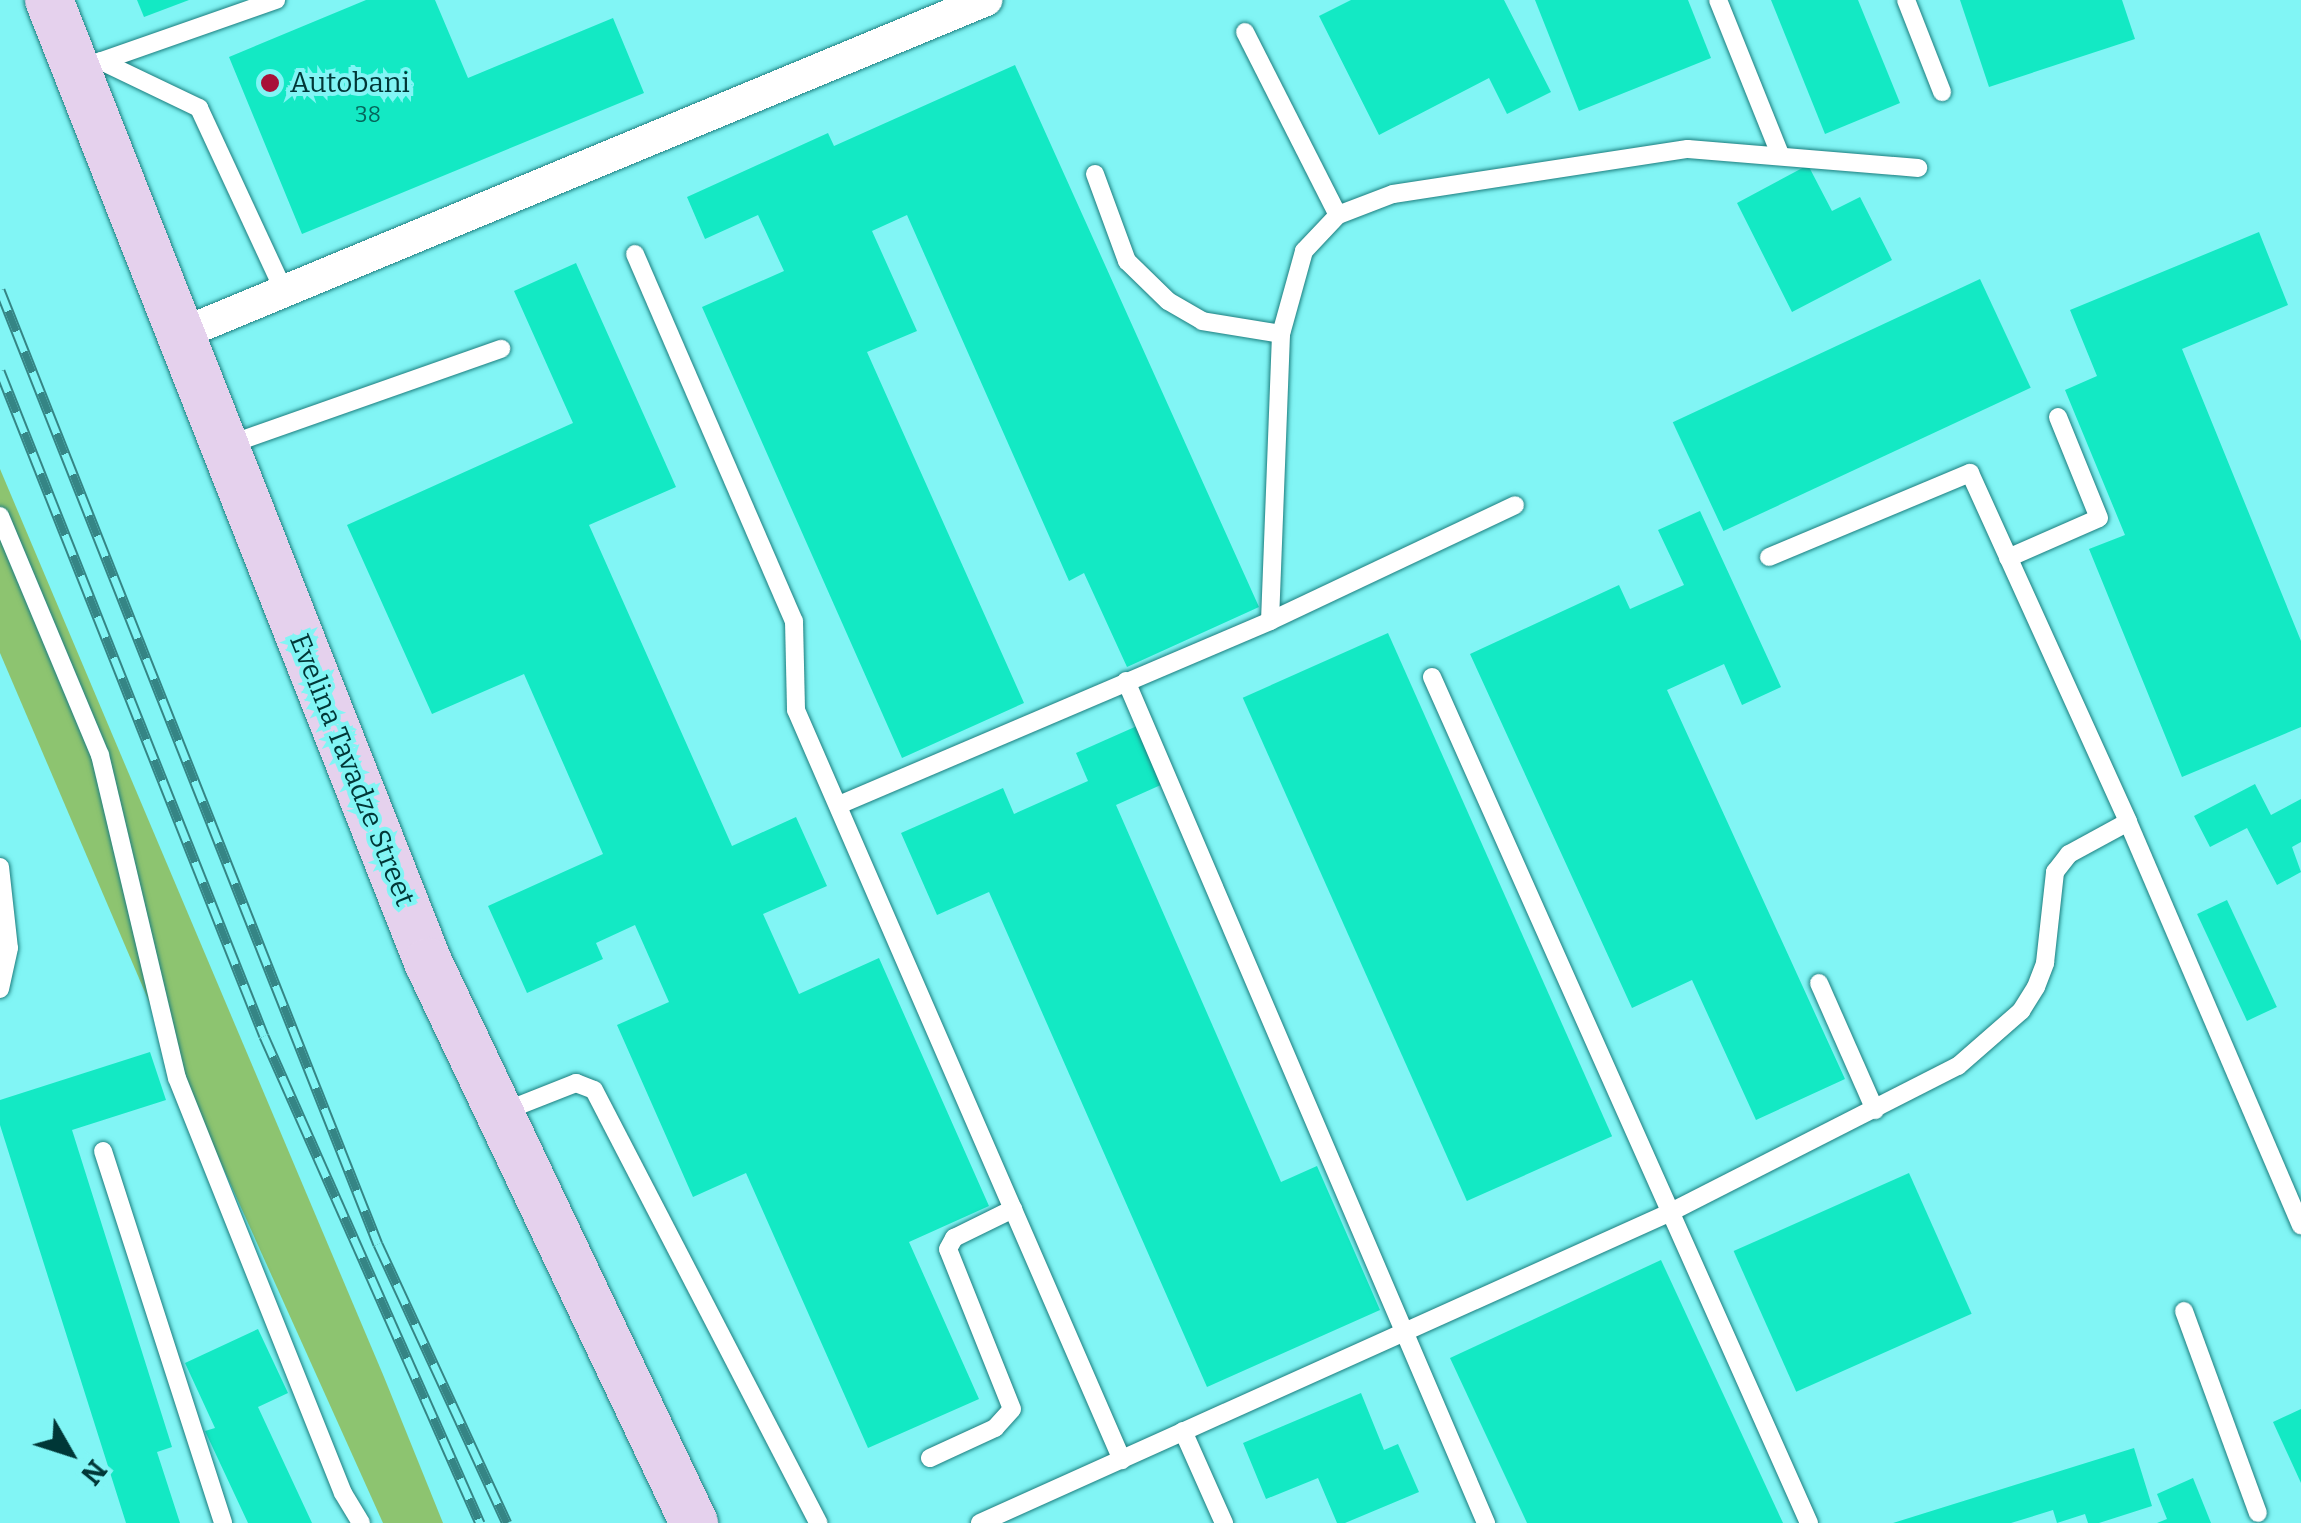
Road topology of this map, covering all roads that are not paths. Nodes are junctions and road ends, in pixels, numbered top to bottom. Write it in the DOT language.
graph roads {
  1 [pos="49,0"];
  2 [pos="276,0"];
  3 [pos="986,0"];
  4 [pos="1718,0"];
  5 [pos="1906,0"];
  6 [pos="227,8"];
  7 [pos="1245,32"];
  8 [pos="88,65"];
  9 [pos="1942,92"];
  10 [pos="1780,154"];
  11 [pos="1918,168"];
  12 [pos="1095,174"];
  13 [pos="1338,216"];
  14 [pos="635,254"];
  15 [pos="284,291"];
  16 [pos="181,334"];
  17 [pos="1281,334"];
  18 [pos="501,349"];
  19 [pos="2058,417"];
  20 [pos="225,446"];
  21 [pos="1516,505"];
  22 [pos="0,516"];
  23 [pos="1769,557"];
  24 [pos="2008,558"];
  25 [pos="1270,622"];
  26 [pos="1432,676"];
  27 [pos="1126,681"];
  28 [pos="838,805"];
  29 [pos="2128,822"];
  30 [pos="0,867"];
  31 [pos="1819,982"];
  32 [pos="0,989"];
  33 [pos="1875,1110"];
  34 [pos="499,1113"];
  35 [pos="103,1151"];
  36 [pos="1013,1209"];
  37 [pos="1670,1212"];
  38 [pos="2301,1224"];
  39 [pos="2184,1312"];
  40 [pos="1404,1332"];
  41 [pos="1183,1432"];
  42 [pos="930,1458"];
  43 [pos="1122,1460"];
  44 [pos="2258,1513"];
  45 [pos="224,1523"];
  46 [pos="360,1523"];
  47 [pos="694,1523"];
  48 [pos="818,1523"];
  49 [pos="980,1523"];
  50 [pos="1224,1523"];
  51 [pos="1486,1523"];
  52 [pos="1809,1523"];
  1 -- 8 [label="main road, Evelina Tavadze Street"];
  2 -- 6 [label="lane"];
  3 -- 15 [label="street"];
  4 -- 10 [label="lane"];
  5 -- 9 [label="lane"];
  6 -- 8 [label="lane"];
  7 -- 13 [label="lane"];
  8 -- 15 [label="lane"];
  8 -- 16 [label="main road, Evelina Tavadze Street"];
  10 -- 11 [label="lane"];
  10 -- 13 [label="lane"];
  12 -- 17 [label="lane"];
  13 -- 17 [label="lane"];
  14 -- 28 [label="lane"];
  15 -- 16 [label="street"];
  16 -- 20 [label="main road, Evelina Tavadze Street"];
  17 -- 25 [label="lane"];
  18 -- 20 [label="lane"];
  19 -- 24 [label="lane"];
  20 -- 34 [label="main road, Evelina Tavadze Street"];
  21 -- 25 [label="lane"];
  22 -- 46 [label="lane"];
  23 -- 24 [label="lane"];
  24 -- 29 [label="lane"];
  25 -- 27 [label="lane"];
  26 -- 37 [label="lane"];
  27 -- 28 [label="lane"];
  27 -- 40 [label="lane"];
  28 -- 36 [label="lane"];
  29 -- 33 [label="lane"];
  29 -- 38 [label="lane"];
  30 -- 32 [label="lane"];
  31 -- 33 [label="lane"];
  33 -- 37 [label="lane"];
  34 -- 47 [label="main road, Evelina Tavadze Street"];
  34 -- 48 [label="lane"];
  35 -- 45 [label="lane"];
  36 -- 42 [label="lane"];
  36 -- 43 [label="lane"];
  37 -- 40 [label="lane"];
  37 -- 52 [label="lane"];
  39 -- 44 [label="lane"];
  40 -- 41 [label="lane"];
  40 -- 51 [label="lane"];
  41 -- 43 [label="lane"];
  41 -- 50 [label="lane"];
  43 -- 49 [label="lane"];
}
